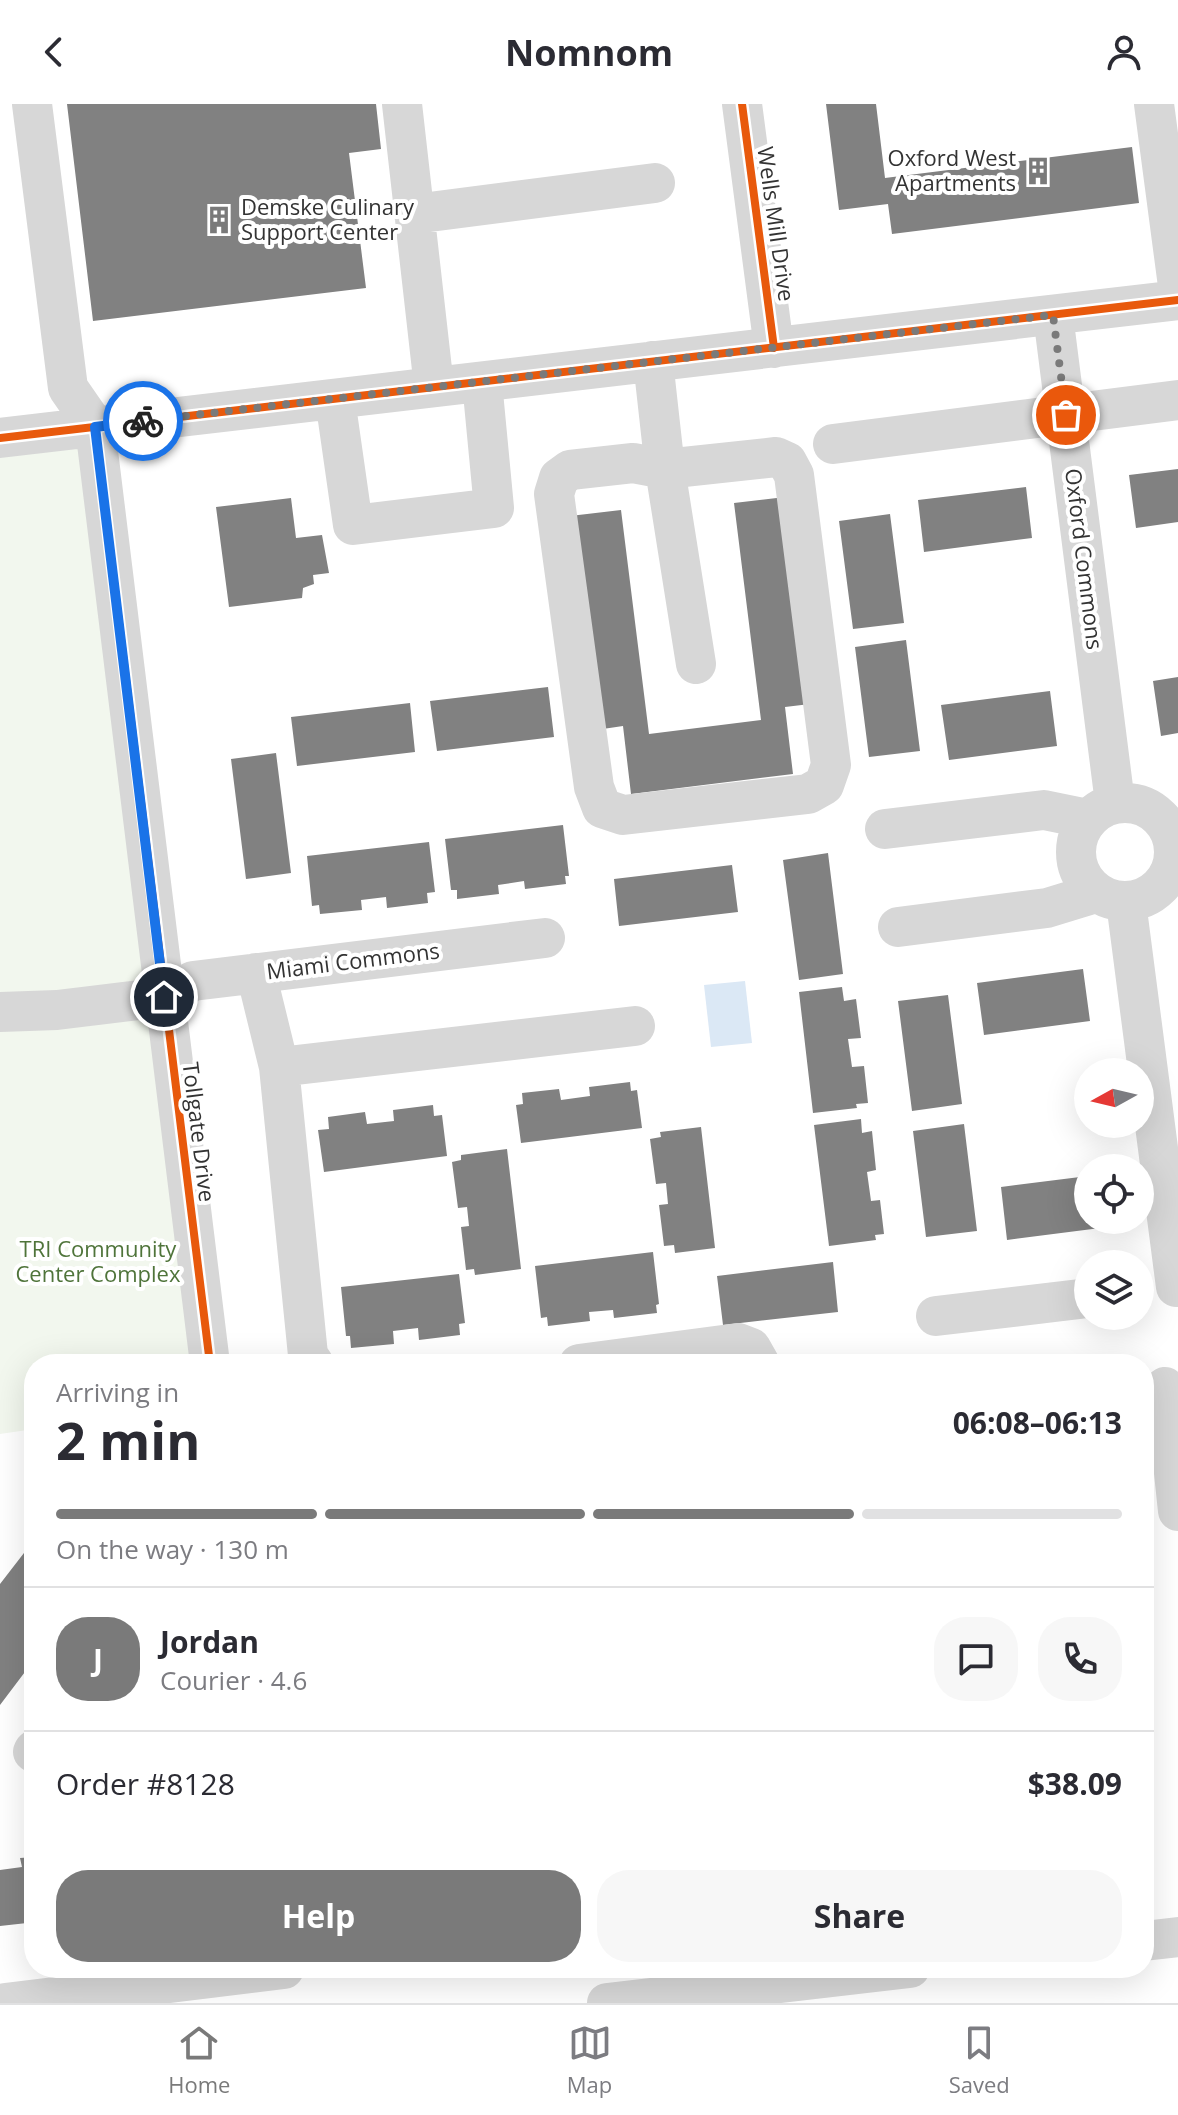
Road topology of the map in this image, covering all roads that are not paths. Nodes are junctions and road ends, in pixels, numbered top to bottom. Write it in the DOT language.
graph roads {
  1 [pos="402,104"];
  2 [pos="742,104"];
  3 [pos="1154,104"];
  4 [pos="1164,104"];
  5 [pos="22,115"];
  6 [pos="1178,123"];
  7 [pos="655,183"];
  8 [pos="414,214"];
  9 [pos="1178,286"];
  10 [pos="1178,300"];
  11 [pos="1053,315"];
  12 [pos="774,348"];
  13 [pos="653,361"];
  14 [pos="482,382"];
  15 [pos="434,387"];
  16 [pos="335,399"];
  17 [pos="1178,400"];
  18 [pos="1066,415"];
  19 [pos="95,427"];
  20 [pos="0,438"];
  21 [pos="833,444"];
  22 [pos="665,469"];
  23 [pos="696,664"];
  24 [pos="1133,809"];
  25 [pos="885,829"];
  26 [pos="1171,885"];
  27 [pos="1111,897"];
  28 [pos="898,927"];
  29 [pos="545,938"];
  30 [pos="256,973"];
  31 [pos="164,997"];
  32 [pos="0,1012"];
  33 [pos="635,1026"];
  34 [pos="279,1067"];
  35 [pos="1165,1288"];
  36 [pos="1074,1300"];
  37 [pos="936,1316"];
  38 [pos="209,1354"];
  39 [pos="308,1354"];
  40 [pos="655,1354"];
  41 [pos="754,1354"];
  42 [pos="1162,1387"];
  43 [pos="1178,1511"];
  44 [pos="1178,1937"];
  45 [pos="1154,1940"];
  46 [pos="204,1978"];
  47 [pos="285,1978"];
  48 [pos="823,1978"];
  49 [pos="5,2003"];
  50 [pos="288,2003"];
  51 [pos="607,2003"];
  1 -- 8 [label="street"];
  2 -- 12 [label="street, Wells Mill Drive"];
  3 -- 9 [label="street"];
  4 -- 6 [label="street"];
  5 -- 19 [label="street"];
  7 -- 8 [label="street"];
  8 -- 15 [label="street"];
  10 -- 11 [label="street"];
  11 -- 12 [label="street"];
  11 -- 18 [label="street, Oxford Commons"];
  12 -- 13 [label="street"];
  13 -- 14 [label="street"];
  13 -- 22 [label="street"];
  14 -- 15 [label="street"];
  14 -- 16 [label="street"];
  15 -- 16 [label="street"];
  16 -- 19 [label="street"];
  17 -- 18 [label="street"];
  18 -- 21 [label="street"];
  18 -- 24 [label="street, Oxford Commons"];
  19 -- 20 [label="street"];
  19 -- 31 [label="street, Tollgate Drive"];
  22 -- 22 [label="street"];
  22 -- 23 [label="street"];
  24 -- 25 [label="street"];
  24 -- 26 [label="street, Oxford Commons"];
  24 -- 27 [label="street, Oxford Commons"];
  26 -- 27 [label="street, Oxford Commons"];
  27 -- 28 [label="street"];
  27 -- 35 [label="street, Oxford Commons"];
  29 -- 30 [label="street, Miami Commons"];
  30 -- 31 [label="street, Miami Commons"];
  30 -- 34 [label="street"];
  31 -- 32 [label="street, Miami Commons"];
  31 -- 38 [label="street, Tollgate Drive"];
  33 -- 34 [label="street"];
  34 -- 39 [label="street"];
  36 -- 37 [label="street"];
  40 -- 41 [label="street"];
  42 -- 43 [label="street"];
  44 -- 45 [label="street"];
  46 -- 49 [label="street"];
  47 -- 50 [label="street"];
  48 -- 51 [label="street"];
}
